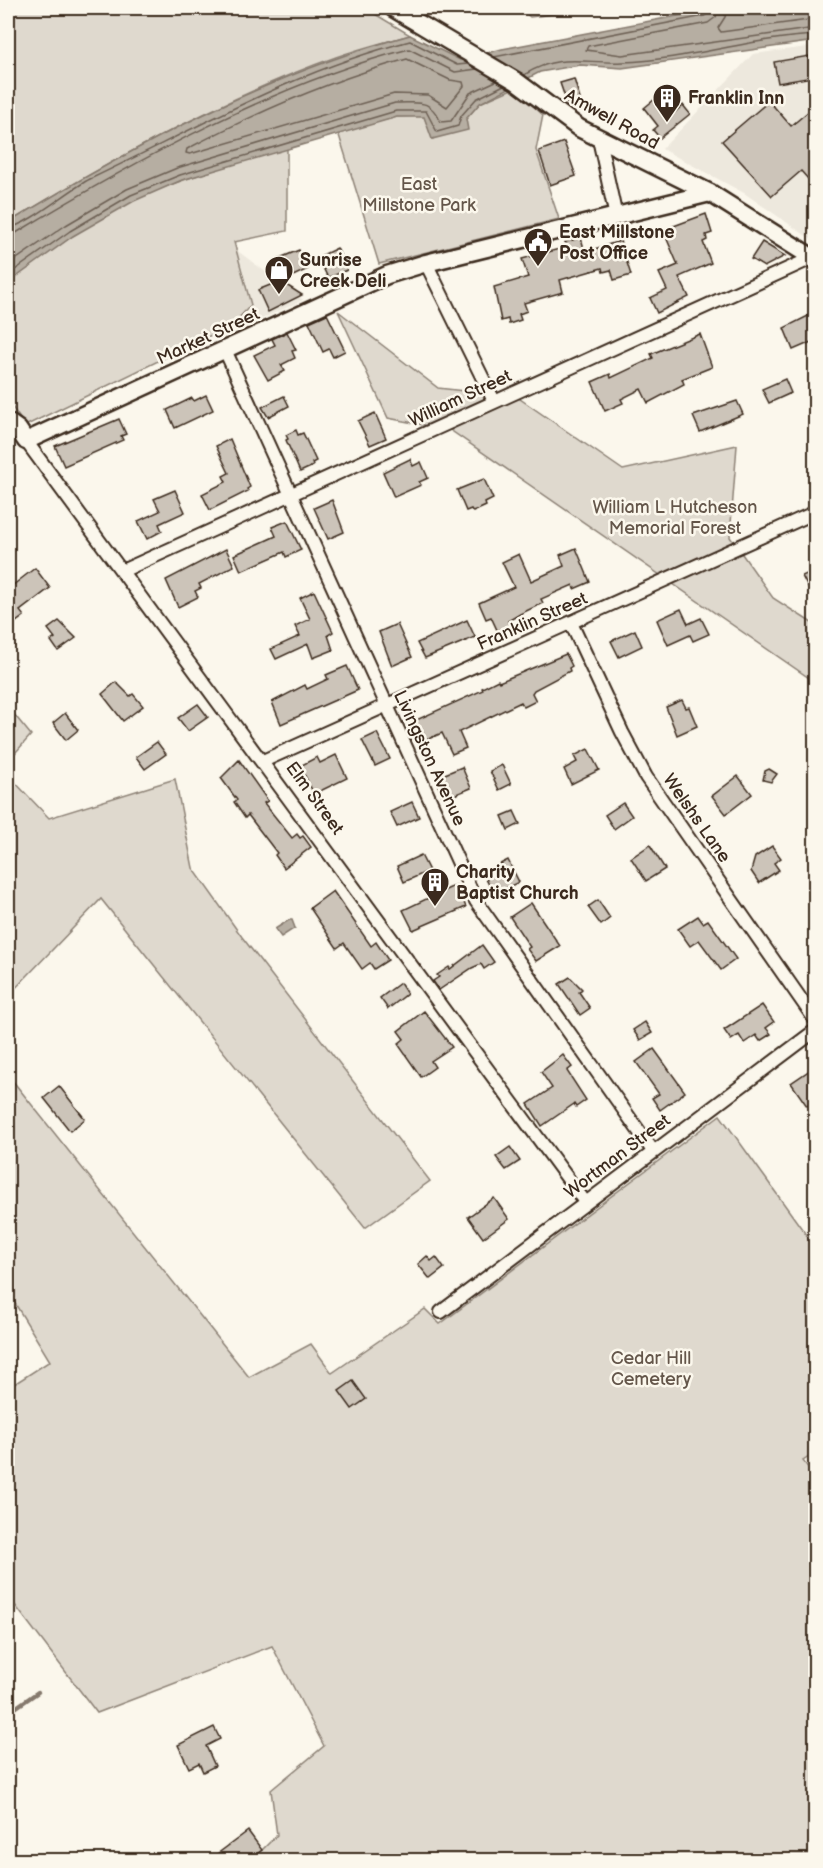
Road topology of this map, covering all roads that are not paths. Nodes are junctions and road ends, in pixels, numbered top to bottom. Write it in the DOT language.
graph roads {
  1 [pos="393,8"];
  2 [pos="599,139"];
  3 [pos="710,193"];
  4 [pos="616,217"];
  5 [pos="814,259"];
  6 [pos="426,263"];
  7 [pos="225,350"];
  8 [pos="494,401"];
  9 [pos="8,422"];
  10 [pos="26,441"];
  11 [pos="290,496"];
  12 [pos="816,512"];
  13 [pos="122,571"];
  14 [pos="571,623"];
  15 [pos="386,706"];
  16 [pos="263,761"];
  17 [pos="816,1020"];
  18 [pos="816,1030"];
  19 [pos="653,1151"];
  20 [pos="585,1202"];
  21 [pos="441,1311"];
  1 -- 2 [label="street, Amwell Road"];
  2 -- 3 [label="street, Amwell Road"];
  2 -- 4 [label="street"];
  3 -- 4 [label="street, Market Street"];
  3 -- 5 [label="street, Amwell Road"];
  4 -- 6 [label="street, Market Street"];
  5 -- 8 [label="street, William Street"];
  6 -- 7 [label="street, Market Street"];
  6 -- 8 [label="street"];
  7 -- 10 [label="street, Market Street"];
  7 -- 11 [label="street, Livingston Avenue"];
  8 -- 11 [label="street, William Street"];
  9 -- 10 [label="street, Elm Street"];
  10 -- 13 [label="street, Elm Street"];
  11 -- 13 [label="street, William Street"];
  11 -- 15 [label="street, Livingston Avenue"];
  12 -- 14 [label="street, Franklin Street"];
  13 -- 16 [label="street, Elm Street"];
  14 -- 15 [label="street, Franklin Street"];
  14 -- 17 [label="street, Welshs Lane"];
  15 -- 16 [label="street, Franklin Street"];
  15 -- 19 [label="street, Livingston Avenue"];
  16 -- 20 [label="street, Elm Street"];
  18 -- 19 [label="street, Wortman Street"];
  19 -- 20 [label="street, Wortman Street"];
  20 -- 21 [label="street, Wortman Street"];
}
